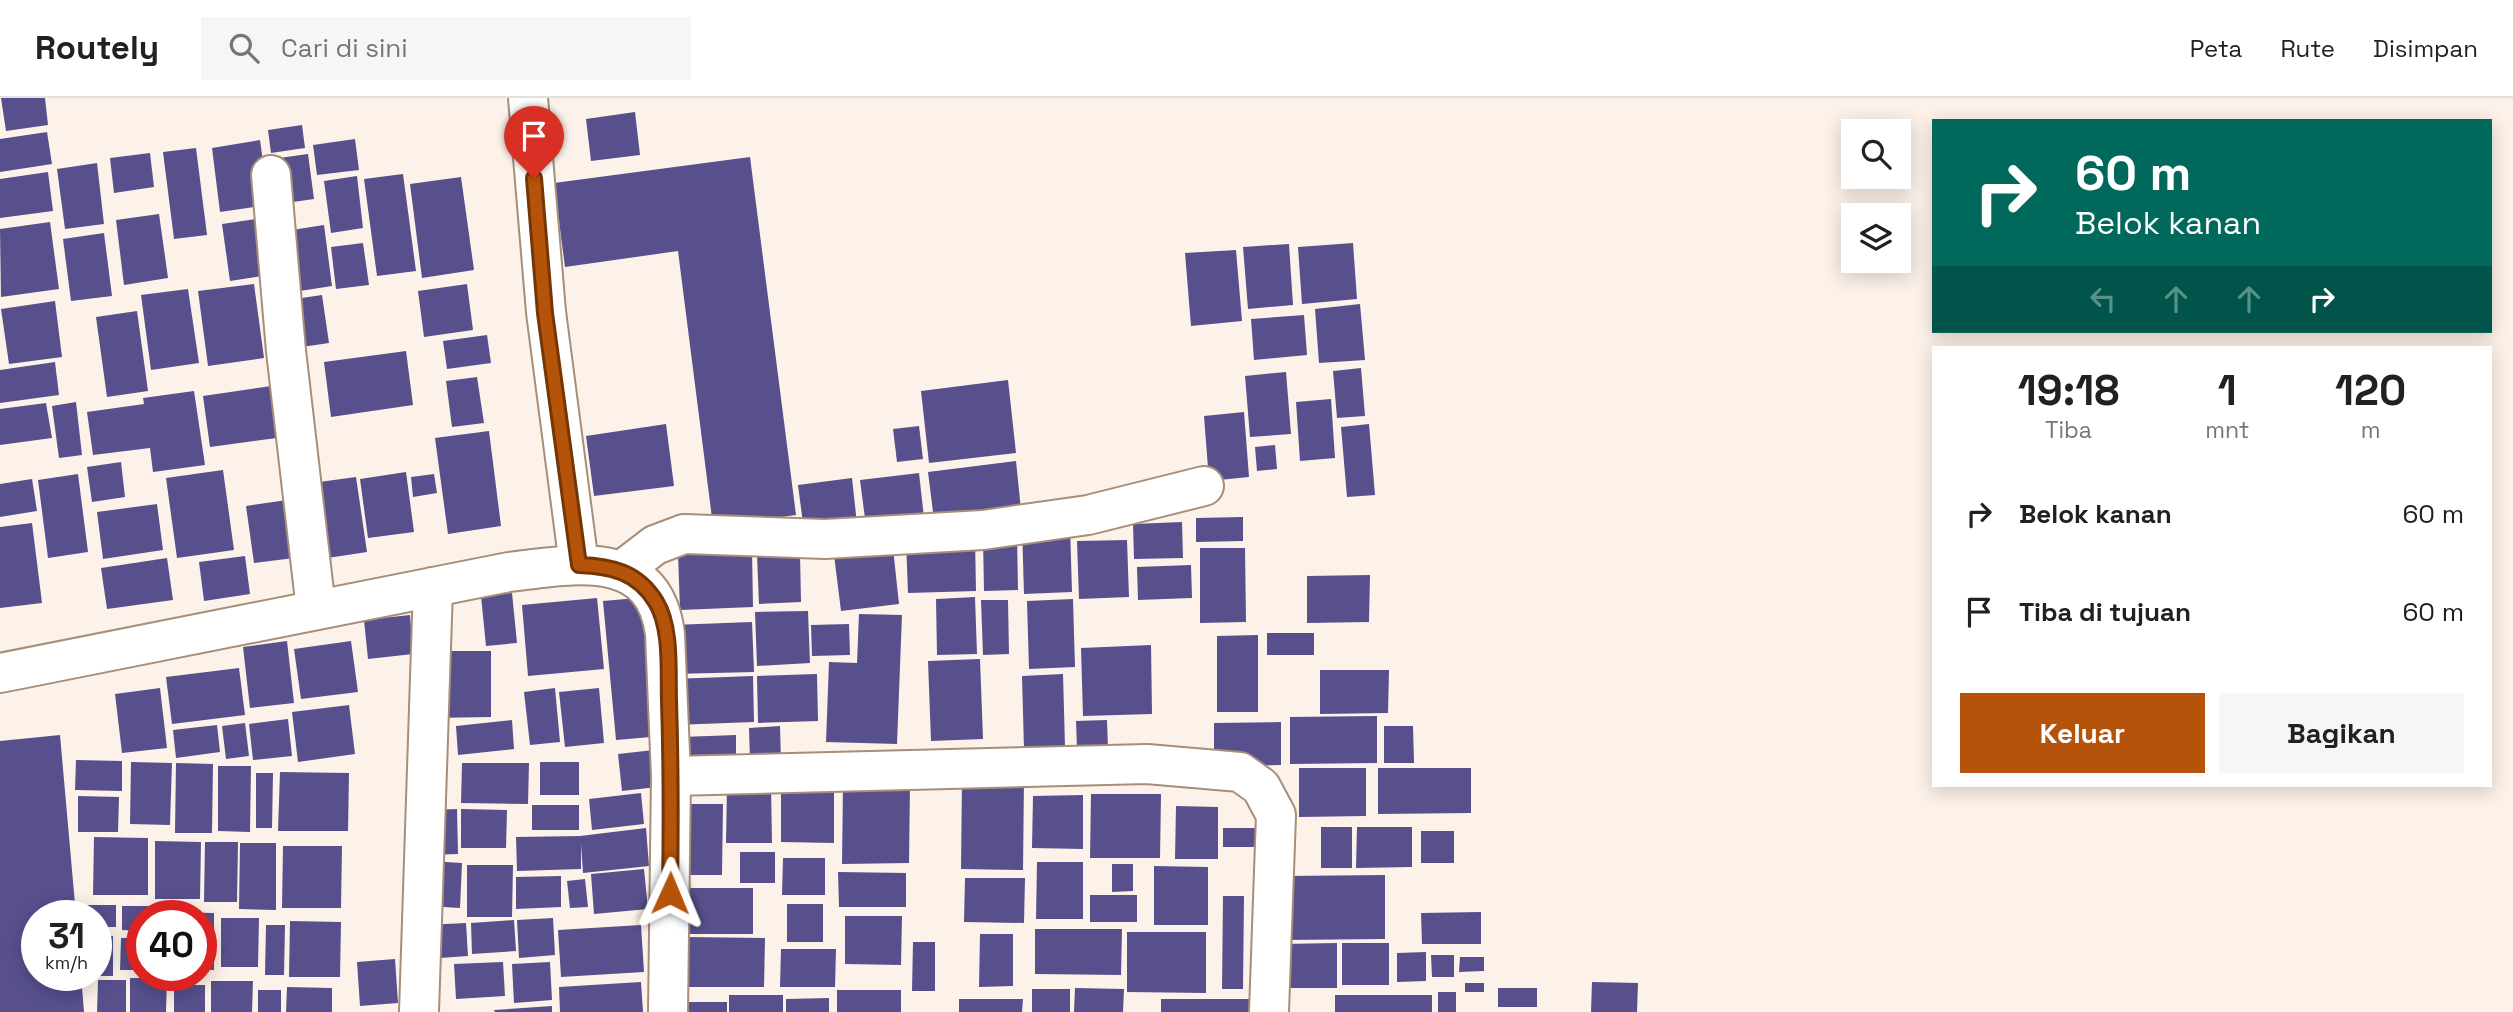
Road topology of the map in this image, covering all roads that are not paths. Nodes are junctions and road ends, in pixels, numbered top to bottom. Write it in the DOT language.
graph roads {
  1 [pos="528,98"];
  2 [pos="271,175"];
  3 [pos="1204,486"];
  4 [pos="579,565"];
  5 [pos="621,571"];
  6 [pos="433,587"];
  7 [pos="316,609"];
  8 [pos="0,673"];
  9 [pos="671,776"];
  10 [pos="419,1012"];
  11 [pos="668,1012"];
  12 [pos="1269,1012"];
  1 -- 4 [label="street"];
  2 -- 7 [label="street"];
  3 -- 5 [label="street"];
  4 -- 5 [label="street"];
  4 -- 6 [label="street"];
  5 -- 9 [label="street"];
  6 -- 7 [label="street"];
  6 -- 10 [label="street"];
  7 -- 8 [label="street"];
  9 -- 11 [label="street"];
  9 -- 12 [label="street"];
}
